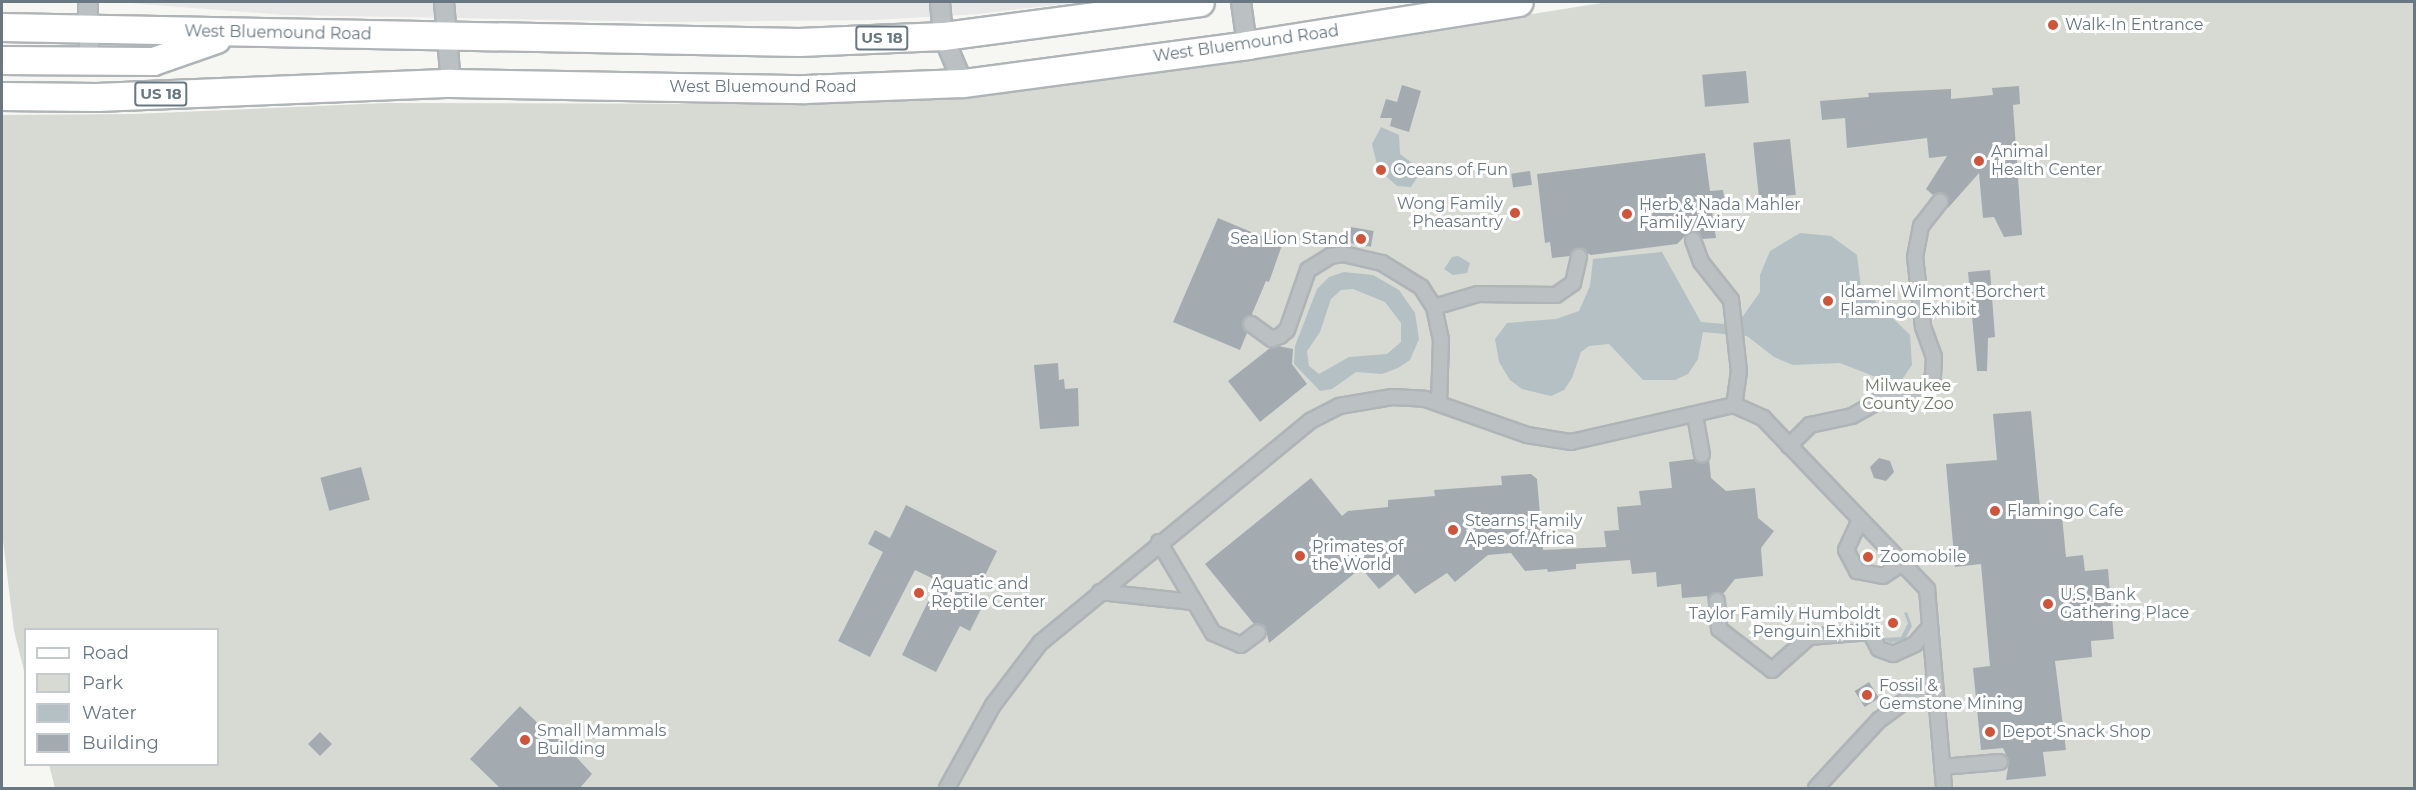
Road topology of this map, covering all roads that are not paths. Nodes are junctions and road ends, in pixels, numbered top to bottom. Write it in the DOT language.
graph roads {
  1 [pos="88,2"];
  2 [pos="444,2"];
  3 [pos="940,2"];
  4 [pos="1200,2"];
  5 [pos="1241,2"];
  6 [pos="1519,2"];
  7 [pos="3,26"];
  8 [pos="89,31"];
  9 [pos="234,32"];
  10 [pos="447,36"];
  11 [pos="943,36"];
  12 [pos="1247,45"];
  13 [pos="2,60"];
  14 [pos="89,61"];
  15 [pos="450,83"];
  16 [pos="963,83"];
  17 [pos="2,96"];
  18 [pos="1940,202"];
  19 [pos="1693,240"];
  20 [pos="1580,257"];
  21 [pos="1434,307"];
  22 [pos="1251,324"];
  23 [pos="1439,403"];
  24 [pos="1734,405"];
  25 [pos="1695,415"];
  26 [pos="1790,446"];
  27 [pos="1702,454"];
  28 [pos="1860,520"];
  29 [pos="1160,542"];
  30 [pos="1902,563"];
  31 [pos="1100,592"];
  32 [pos="1192,602"];
  33 [pos="1717,602"];
  34 [pos="1930,627"];
  35 [pos="1258,632"];
  36 [pos="1935,679"];
  37 [pos="2000,762"];
  38 [pos="1942,767"];
  39 [pos="947,789"];
  40 [pos="1816,789"];
  41 [pos="1944,789"];
  1 -- 8 [label="street"];
  2 -- 10 [label="street"];
  3 -- 11 [label="street"];
  4 -- 11 [label="main road, West Bluemound Road / US 18"];
  5 -- 12 [label="street"];
  6 -- 12 [label="main road, West Bluemound Road / US 18"];
  7 -- 8 [label="main road, West Bluemound Road / US 18"];
  8 -- 9 [label="main road, West Bluemound Road / US 18"];
  8 -- 14 [label="street"];
  9 -- 10 [label="main road, West Bluemound Road / US 18"];
  9 -- 14 [label="main road"];
  10 -- 11 [label="main road, West Bluemound Road / US 18"];
  10 -- 15 [label="street"];
  11 -- 16 [label="street"];
  12 -- 16 [label="main road, West Bluemound Road / US 18"];
  13 -- 14 [label="main road"];
  15 -- 16 [label="main road, West Bluemound Road / US 18"];
  15 -- 17 [label="main road, West Bluemound Road / US 18"];
  18 -- 26 [label="street"];
  19 -- 24 [label="street"];
  20 -- 21 [label="street"];
  21 -- 22 [label="street"];
  21 -- 23 [label="street"];
  23 -- 25 [label="street"];
  23 -- 29 [label="street"];
  24 -- 25 [label="street"];
  24 -- 26 [label="street"];
  25 -- 27 [label="street"];
  26 -- 28 [label="street"];
  28 -- 30 [label="street"];
  28 -- 30 [label="street"];
  29 -- 31 [label="street"];
  29 -- 32 [label="street"];
  30 -- 34 [label="street"];
  31 -- 32 [label="street"];
  31 -- 39 [label="street"];
  32 -- 35 [label="street"];
  33 -- 34 [label="street"];
  34 -- 36 [label="street"];
  36 -- 38 [label="street"];
  36 -- 40 [label="street"];
  37 -- 38 [label="street"];
  38 -- 41 [label="street"];
}
